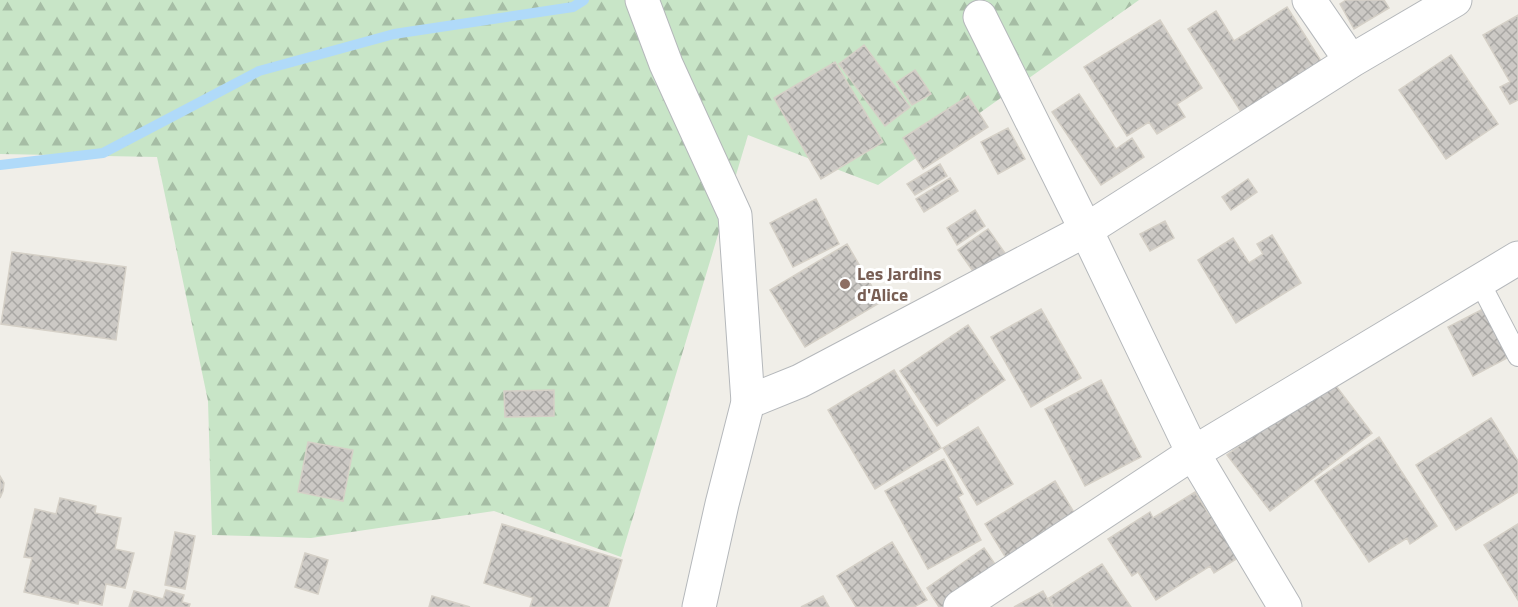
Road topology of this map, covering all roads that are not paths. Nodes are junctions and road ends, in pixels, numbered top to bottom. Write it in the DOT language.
graph roads {
  1 [pos="642,0"];
  2 [pos="1309,0"];
  3 [pos="1455,0"];
  4 [pos="980,17"];
  5 [pos="1351,61"];
  6 [pos="1086,230"];
  7 [pos="1518,258"];
  8 [pos="1479,281"];
  9 [pos="1518,356"];
  10 [pos="748,402"];
  11 [pos="1193,453"];
  12 [pos="699,607"];
  13 [pos="960,607"];
  14 [pos="1285,607"];
  1 -- 10 [label="street"];
  2 -- 5 [label="street"];
  3 -- 5 [label="street"];
  4 -- 6 [label="street"];
  5 -- 6 [label="street"];
  6 -- 10 [label="street"];
  6 -- 11 [label="street"];
  7 -- 8 [label="street"];
  8 -- 9 [label="lane"];
  8 -- 11 [label="street"];
  10 -- 12 [label="street"];
  11 -- 13 [label="street"];
  11 -- 14 [label="street"];
}
